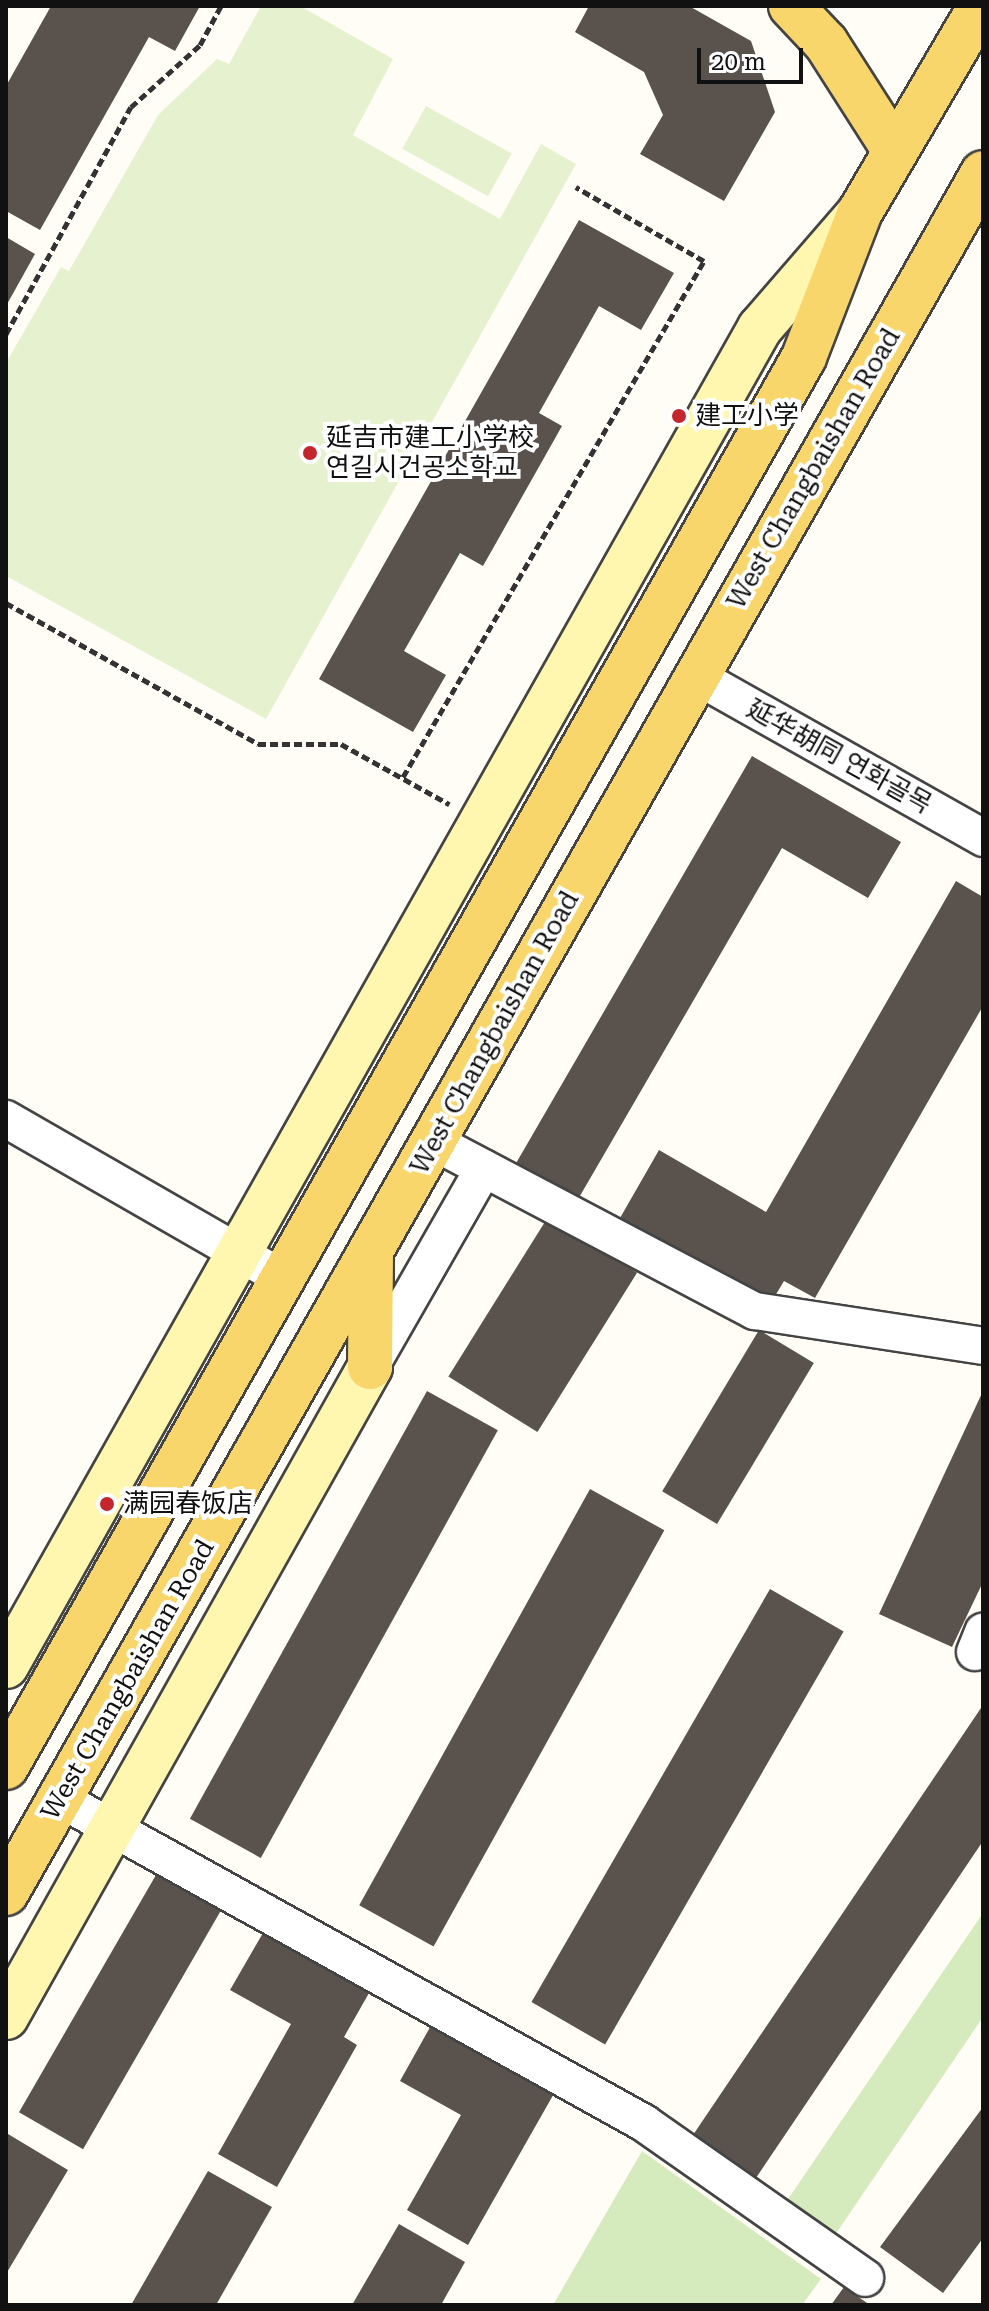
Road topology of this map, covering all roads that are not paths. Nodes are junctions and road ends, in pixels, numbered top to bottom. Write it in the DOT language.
graph roads {
  1 [pos="791,6"];
  2 [pos="981,6"];
  3 [pos="895,151"];
  4 [pos="983,173"];
  5 [pos="860,212"];
  6 [pos="696,676"];
  7 [pos="983,838"];
  8 [pos="6,1119"];
  9 [pos="434,1142"];
  10 [pos="484,1168"];
  11 [pos="371,1255"];
  12 [pos="242,1256"];
  13 [pos="282,1278"];
  14 [pos="983,1346"];
  15 [pos="370,1367"];
  16 [pos="6,1666"];
  17 [pos="6,1767"];
  18 [pos="60,1799"];
  19 [pos="113,1829"];
  20 [pos="6,1893"];
  21 [pos="6,2017"];
  22 [pos="865,2278"];
  1 -- 3 [label="main road"];
  2 -- 3 [label="main road"];
  3 -- 5 [label="main road"];
  4 -- 6 [label="main road, West Changbaishan Road"];
  5 -- 12 [label="street"];
  5 -- 13 [label="main road"];
  6 -- 7 [label="street, 延华胡同 연화골목"];
  6 -- 9 [label="main road, West Changbaishan Road"];
  8 -- 12 [label="street"];
  9 -- 10 [label="street"];
  9 -- 11 [label="main road, West Changbaishan Road"];
  10 -- 14 [label="street"];
  10 -- 15 [label="street"];
  11 -- 15 [label="main road"];
  11 -- 18 [label="main road, West Changbaishan Road"];
  12 -- 13 [label="street"];
  12 -- 16 [label="street"];
  13 -- 17 [label="main road"];
  15 -- 19 [label="street"];
  18 -- 19 [label="street"];
  18 -- 20 [label="main road, West Changbaishan Road"];
  19 -- 21 [label="street"];
  19 -- 22 [label="street"];
}
